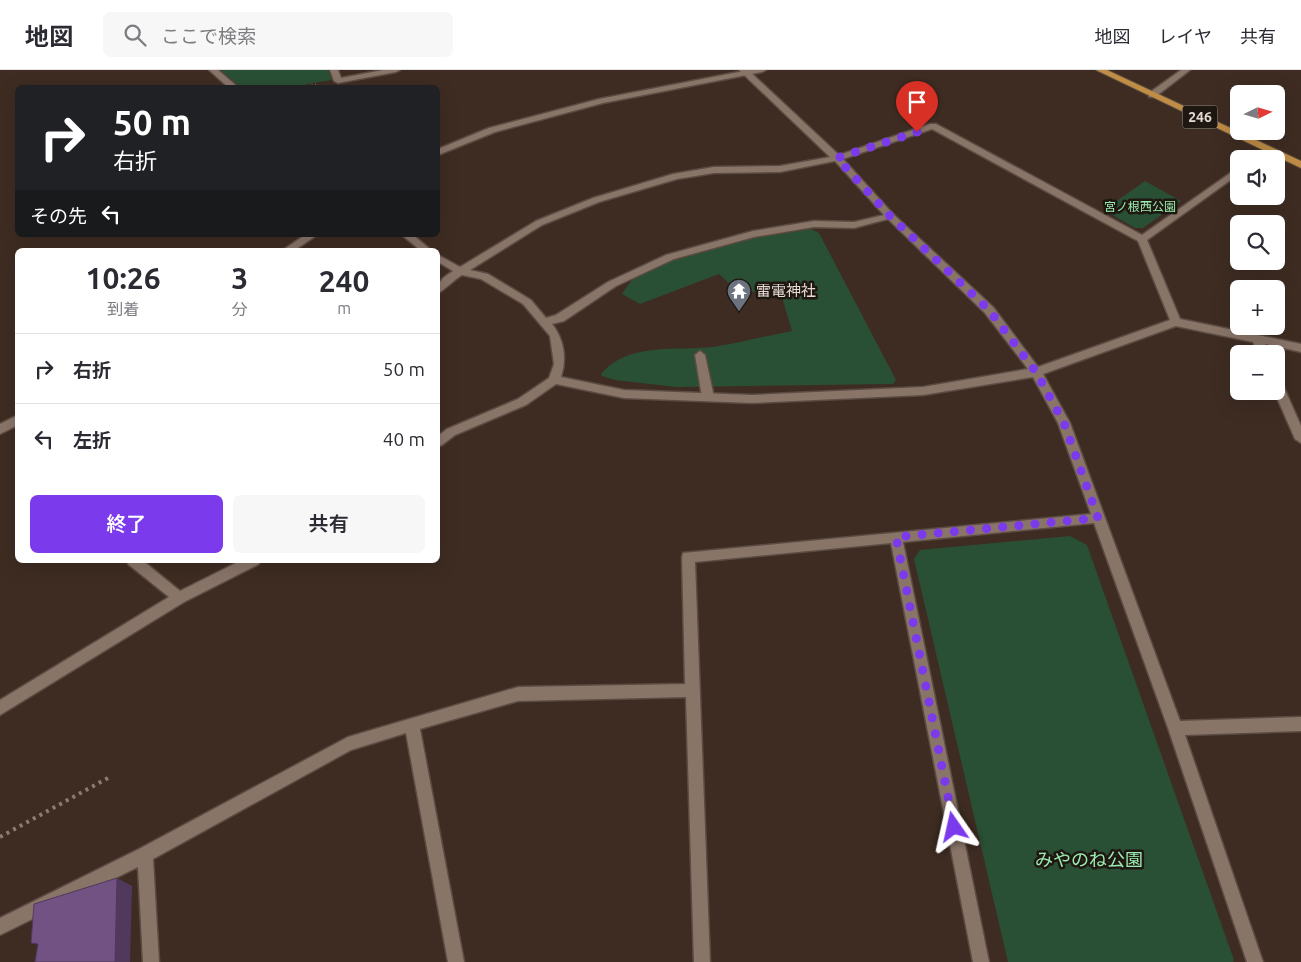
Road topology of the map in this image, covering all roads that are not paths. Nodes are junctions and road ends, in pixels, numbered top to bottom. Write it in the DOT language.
graph roads {
  1 [pos="213,70"];
  2 [pos="334,70"];
  3 [pos="396,70"];
  4 [pos="762,70"];
  5 [pos="1100,70"];
  6 [pos="1186,70"];
  7 [pos="745,71"];
  8 [pos="231,85"];
  9 [pos="1152,95"];
  10 [pos="1268,149"];
  11 [pos="440,151"];
  12 [pos="837,158"];
  13 [pos="1301,165"];
  14 [pos="1230,176"];
  15 [pos="890,216"];
  16 [pos="309,237"];
  17 [pos="410,237"];
  18 [pos="1142,239"];
  19 [pos="291,248"];
  20 [pos="423,248"];
  21 [pos="440,259"];
  22 [pos="460,271"];
  23 [pos="440,288"];
  24 [pos="545,322"];
  25 [pos="1176,322"];
  26 [pos="1257,339"];
  27 [pos="1260,345"];
  28 [pos="1301,348"];
  29 [pos="700,355"];
  30 [pos="1036,372"];
  31 [pos="554,380"];
  32 [pos="708,397"];
  33 [pos="1283,400"];
  34 [pos="15,421"];
  35 [pos="0,430"];
  36 [pos="440,440"];
  37 [pos="1301,440"];
  38 [pos="1098,518"];
  39 [pos="896,537"];
  40 [pos="137,563"];
  41 [pos="242,563"];
  42 [pos="179,598"];
  43 [pos="692,690"];
  44 [pos="0,708"];
  45 [pos="412,724"];
  46 [pos="1301,724"];
  47 [pos="1175,728"];
  48 [pos="145,855"];
  49 [pos="0,927"];
  50 [pos="151,962"];
  51 [pos="456,962"];
  52 [pos="702,962"];
  53 [pos="981,962"];
  54 [pos="1255,962"];
  1 -- 8 [label="street"];
  2 -- 3 [label="street"];
  4 -- 7 [label="street"];
  5 -- 9 [label="highway, 246"];
  6 -- 9 [label="street"];
  7 -- 11 [label="street"];
  7 -- 12 [label="street"];
  9 -- 10 [label="highway, 246"];
  10 -- 13 [label="highway, 246"];
  12 -- 15 [label="street"];
  12 -- 18 [label="street"];
  12 -- 22 [label="street"];
  14 -- 18 [label="street"];
  15 -- 24 [label="street"];
  15 -- 30 [label="street"];
  16 -- 19 [label="street"];
  17 -- 20 [label="street"];
  18 -- 25 [label="street"];
  21 -- 22 [label="street"];
  22 -- 23 [label="street"];
  22 -- 24 [label="street"];
  24 -- 31 [label="street"];
  25 -- 26 [label="street"];
  25 -- 30 [label="street"];
  26 -- 27 [label="street"];
  26 -- 28 [label="street"];
  29 -- 32 [label="street"];
  30 -- 32 [label="street"];
  30 -- 38 [label="street"];
  31 -- 32 [label="street"];
  31 -- 36 [label="street"];
  33 -- 37 [label="street"];
  34 -- 35 [label="street"];
  38 -- 39 [label="street"];
  38 -- 47 [label="street"];
  39 -- 43 [label="street"];
  39 -- 53 [label="street"];
  40 -- 42 [label="street"];
  41 -- 42 [label="street"];
  42 -- 44 [label="street"];
  43 -- 45 [label="street"];
  43 -- 52 [label="street"];
  45 -- 48 [label="street"];
  45 -- 51 [label="street"];
  46 -- 47 [label="street"];
  47 -- 54 [label="street"];
  48 -- 49 [label="street"];
  48 -- 50 [label="street"];
}
